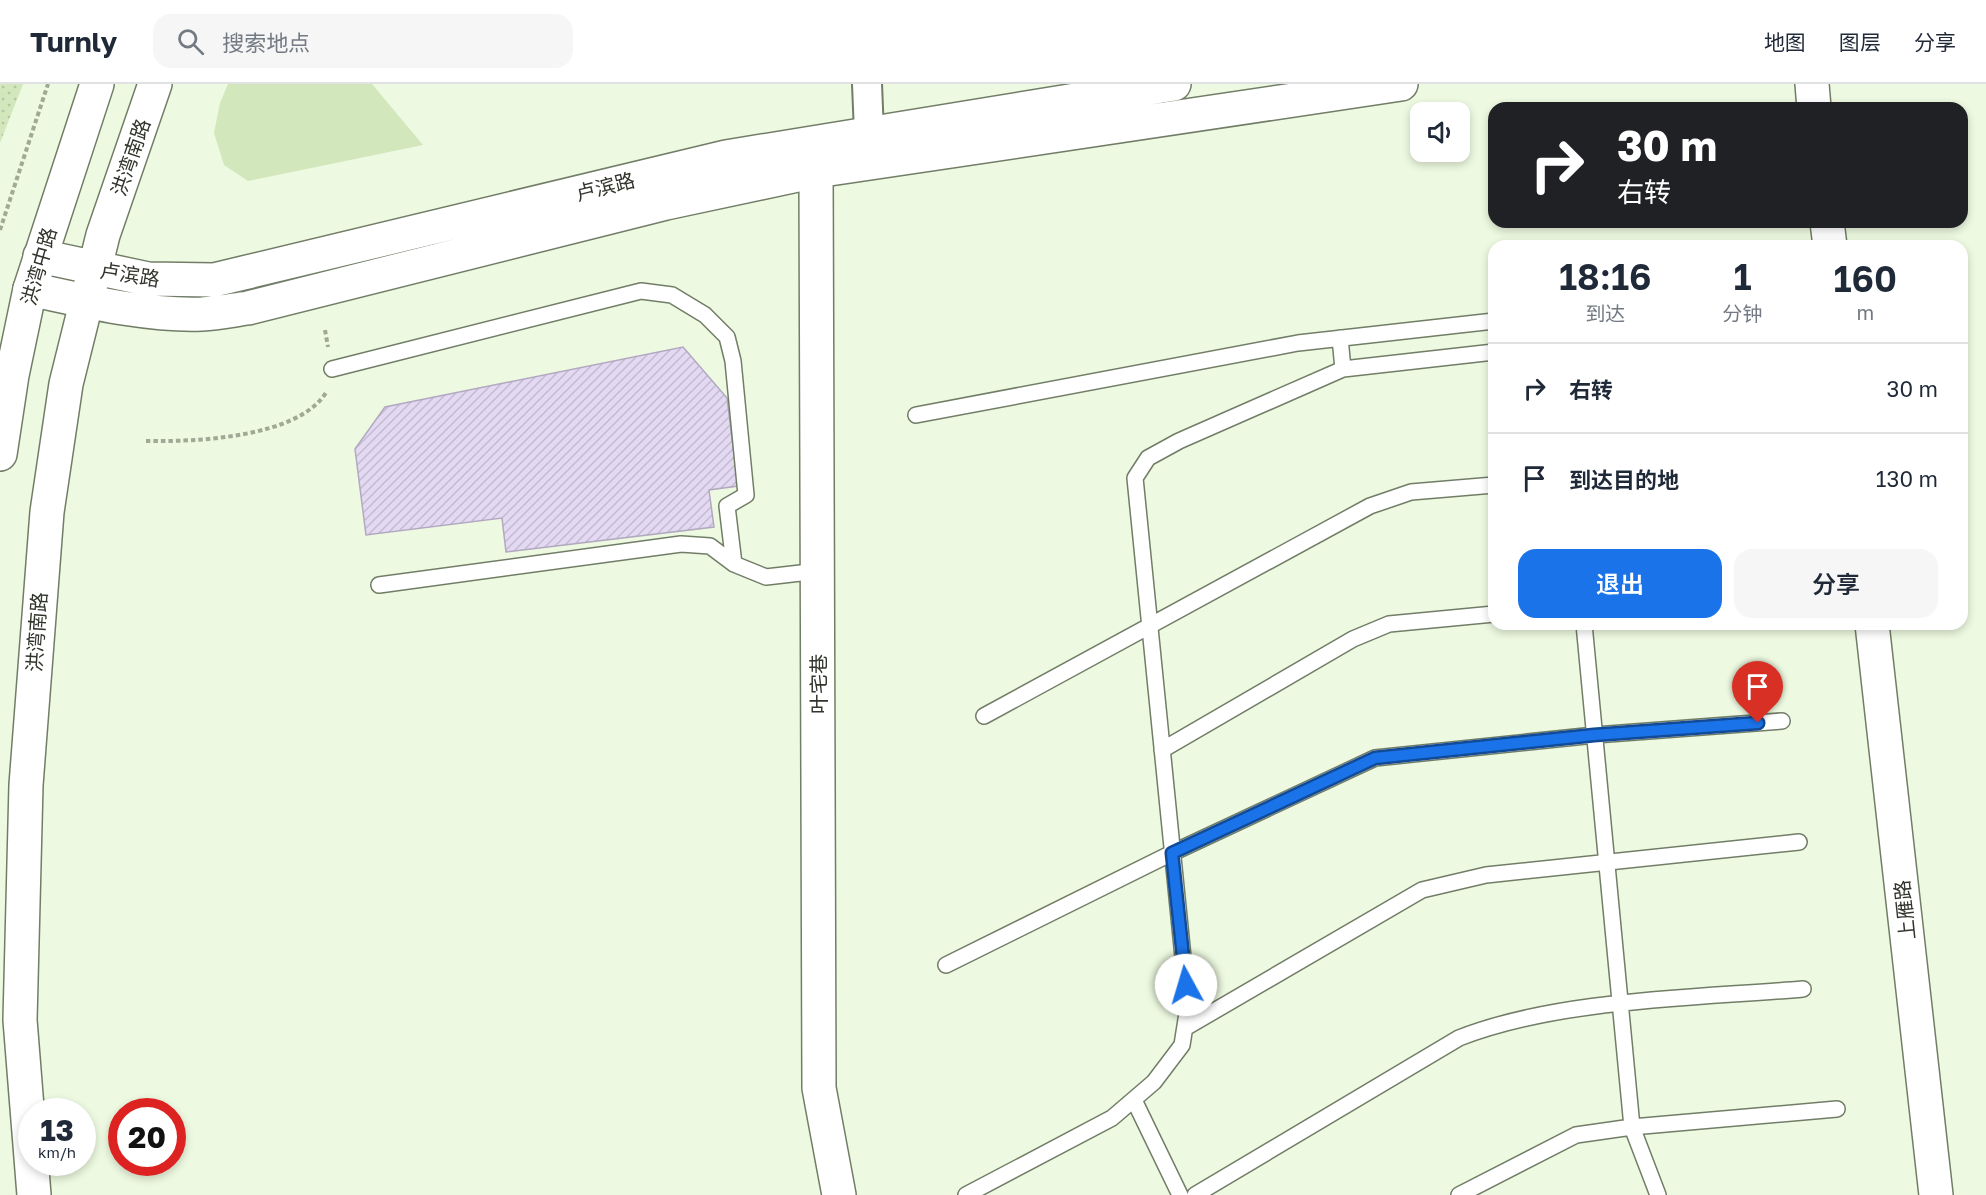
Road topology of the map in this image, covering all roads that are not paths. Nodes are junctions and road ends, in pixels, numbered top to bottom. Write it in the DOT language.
graph roads {
  1 [pos="97,84"];
  2 [pos="155,84"];
  3 [pos="867,84"];
  4 [pos="1174,84"];
  5 [pos="1401,84"];
  6 [pos="1812,84"];
  7 [pos="1814,102"];
  8 [pos="869,134"];
  9 [pos="816,171"];
  10 [pos="40,256"];
  11 [pos="95,269"];
  12 [pos="30,290"];
  13 [pos="87,301"];
  14 [pos="1488,322"];
  15 [pos="1340,338"];
  16 [pos="1488,353"];
  17 [pos="332,369"];
  18 [pos="1343,369"];
  19 [pos="916,415"];
  20 [pos="0,454"];
  21 [pos="1488,486"];
  22 [pos="734,564"];
  23 [pos="818,571"];
  24 [pos="379,585"];
  25 [pos="1488,615"];
  26 [pos="1150,624"];
  27 [pos="1585,630"];
  28 [pos="1873,630"];
  29 [pos="984,716"];
  30 [pos="1782,721"];
  31 [pos="1594,735"];
  32 [pos="1162,750"];
  33 [pos="1799,842"];
  34 [pos="1172,853"];
  35 [pos="1607,861"];
  36 [pos="946,964"];
  37 [pos="1803,989"];
  38 [pos="1621,1005"];
  39 [pos="1185,1028"];
  40 [pos="1134,1100"];
  41 [pos="1837,1109"];
  42 [pos="1632,1127"];
  43 [pos="34,1195"];
  44 [pos="839,1195"];
  45 [pos="966,1195"];
  46 [pos="1180,1195"];
  47 [pos="1195,1195"];
  48 [pos="1459,1195"];
  49 [pos="1658,1195"];
  50 [pos="1936,1195"];
  1 -- 10 [label="main road, 洪湾中路"];
  2 -- 11 [label="main road, 洪湾南路"];
  3 -- 8 [label="street"];
  4 -- 8 [label="main road, 卢滨路"];
  5 -- 9 [label="main road"];
  6 -- 7 [label="main road"];
  8 -- 11 [label="main road, 卢滨路"];
  9 -- 13 [label="main road"];
  9 -- 23 [label="main road, 叶宅巷"];
  10 -- 11 [label="main road, 卢滨路"];
  10 -- 12 [label="main road, 洪湾中路"];
  11 -- 13 [label="main road, 洪湾南路"];
  12 -- 13 [label="main road"];
  12 -- 20 [label="main road, 洪湾中路"];
  13 -- 43 [label="main road, 洪湾南路"];
  14 -- 15 [label="lane"];
  15 -- 18 [label="lane"];
  15 -- 19 [label="lane"];
  16 -- 18 [label="lane"];
  17 -- 22 [label="lane"];
  18 -- 26 [label="lane"];
  21 -- 26 [label="lane"];
  22 -- 23 [label="lane"];
  22 -- 24 [label="lane"];
  23 -- 44 [label="main road, 叶宅巷"];
  25 -- 32 [label="lane"];
  26 -- 29 [label="lane"];
  26 -- 32 [label="lane"];
  27 -- 31 [label="lane"];
  28 -- 50 [label="main road, 上雁路"];
  30 -- 31 [label="lane"];
  31 -- 34 [label="lane"];
  31 -- 35 [label="lane"];
  32 -- 34 [label="lane"];
  33 -- 35 [label="lane"];
  34 -- 36 [label="lane"];
  34 -- 39 [label="lane"];
  35 -- 38 [label="lane"];
  35 -- 39 [label="lane"];
  37 -- 38 [label="lane"];
  38 -- 42 [label="lane"];
  38 -- 47 [label="lane"];
  39 -- 40 [label="lane"];
  40 -- 45 [label="lane"];
  40 -- 46 [label="lane"];
  41 -- 42 [label="lane"];
  42 -- 48 [label="lane"];
  42 -- 49 [label="lane"];
}
